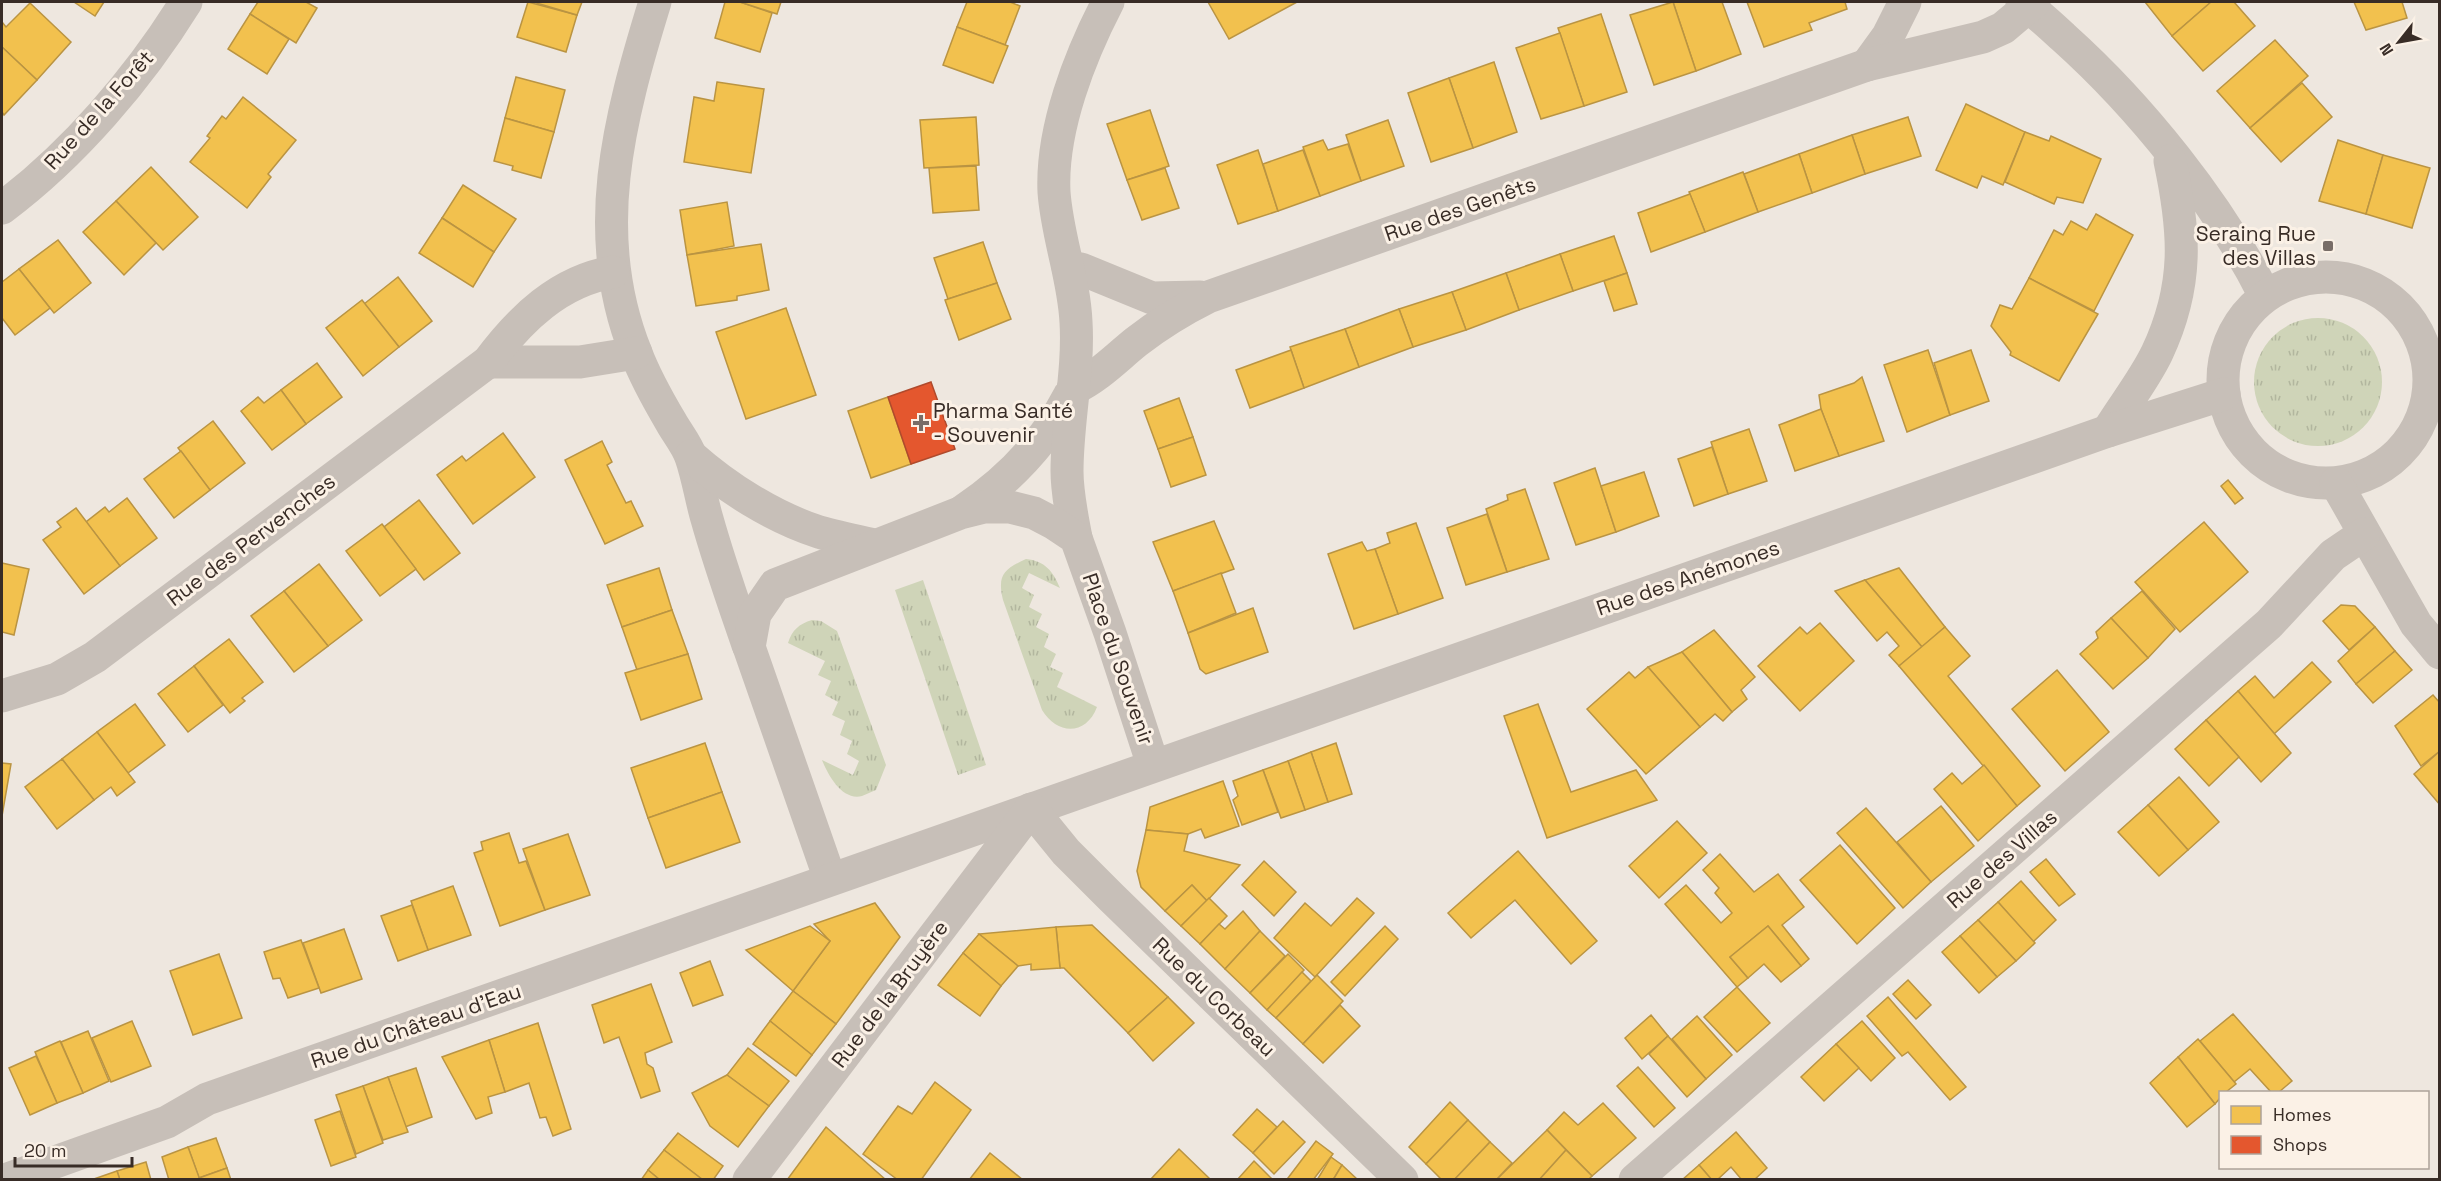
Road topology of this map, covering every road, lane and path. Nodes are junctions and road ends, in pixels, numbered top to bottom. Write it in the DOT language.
graph roads {
  1 [pos="186,2"];
  2 [pos="655,2"];
  3 [pos="1108,2"];
  4 [pos="1905,2"];
  5 [pos="2028,3"];
  6 [pos="1867,65"];
  7 [pos="2167,147"];
  8 [pos="2,208"];
  9 [pos="1068,267"];
  10 [pos="613,272"];
  11 [pos="2265,296"];
  12 [pos="1208,297"];
  13 [pos="2429,329"];
  14 [pos="636,353"];
  15 [pos="488,362"];
  16 [pos="1073,389"];
  17 [pos="2224,394"];
  18 [pos="2108,431"];
  19 [pos="691,456"];
  20 [pos="2336,483"];
  21 [pos="960,513"];
  22 [pos="2364,534"];
  23 [pos="1076,538"];
  24 [pos="874,545"];
  25 [pos="749,647"];
  26 [pos="2439,653"];
  27 [pos="2,696"];
  28 [pos="1153,765"];
  29 [pos="1031,809"];
  30 [pos="830,879"];
  31 [pos="5,1179"];
  32 [pos="749,1179"];
  33 [pos="1402,1179"];
  34 [pos="1635,1179"];
  1 -- 8 [label="street, Rue de la Forêt"];
  2 -- 10 [label="street"];
  3 -- 9 [label="street"];
  4 -- 6 [label="street"];
  5 -- 6 [label="street, Rue des Genêts"];
  5 -- 7 [label="street"];
  6 -- 12 [label="street, Rue des Genêts"];
  7 -- 11 [label="street"];
  7 -- 18 [label="street"];
  9 -- 12 [label="street"];
  9 -- 16 [label="street"];
  10 -- 14 [label="street"];
  10 -- 15 [label="street, Rue des Pervenches"];
  11 -- 13 [label="street"];
  11 -- 17 [label="street"];
  12 -- 16 [label="street, Rue des Genêts"];
  13 -- 20 [label="street"];
  14 -- 15 [label="street"];
  14 -- 19 [label="street"];
  15 -- 27 [label="street, Rue des Pervenches"];
  16 -- 21 [label="street"];
  16 -- 23 [label="street"];
  17 -- 18 [label="street, Rue des Anémones"];
  17 -- 20 [label="street"];
  18 -- 28 [label="street, Rue des Anémones"];
  19 -- 24 [label="street"];
  19 -- 25 [label="street"];
  20 -- 22 [label="street"];
  21 -- 23 [label="street"];
  21 -- 24 [label="street"];
  22 -- 26 [label="street"];
  22 -- 34 [label="street, Rue des Villas"];
  23 -- 28 [label="street, Place du Souvenir"];
  24 -- 25 [label="street"];
  25 -- 30 [label="street"];
  28 -- 29 [label="street, Place du Souvenir"];
  29 -- 30 [label="street, Place du Souvenir"];
  29 -- 32 [label="street, Rue de la Bruyère"];
  29 -- 33 [label="street, Rue du Corbeau"];
  30 -- 31 [label="street, Rue du Château d'Eau"];
}
